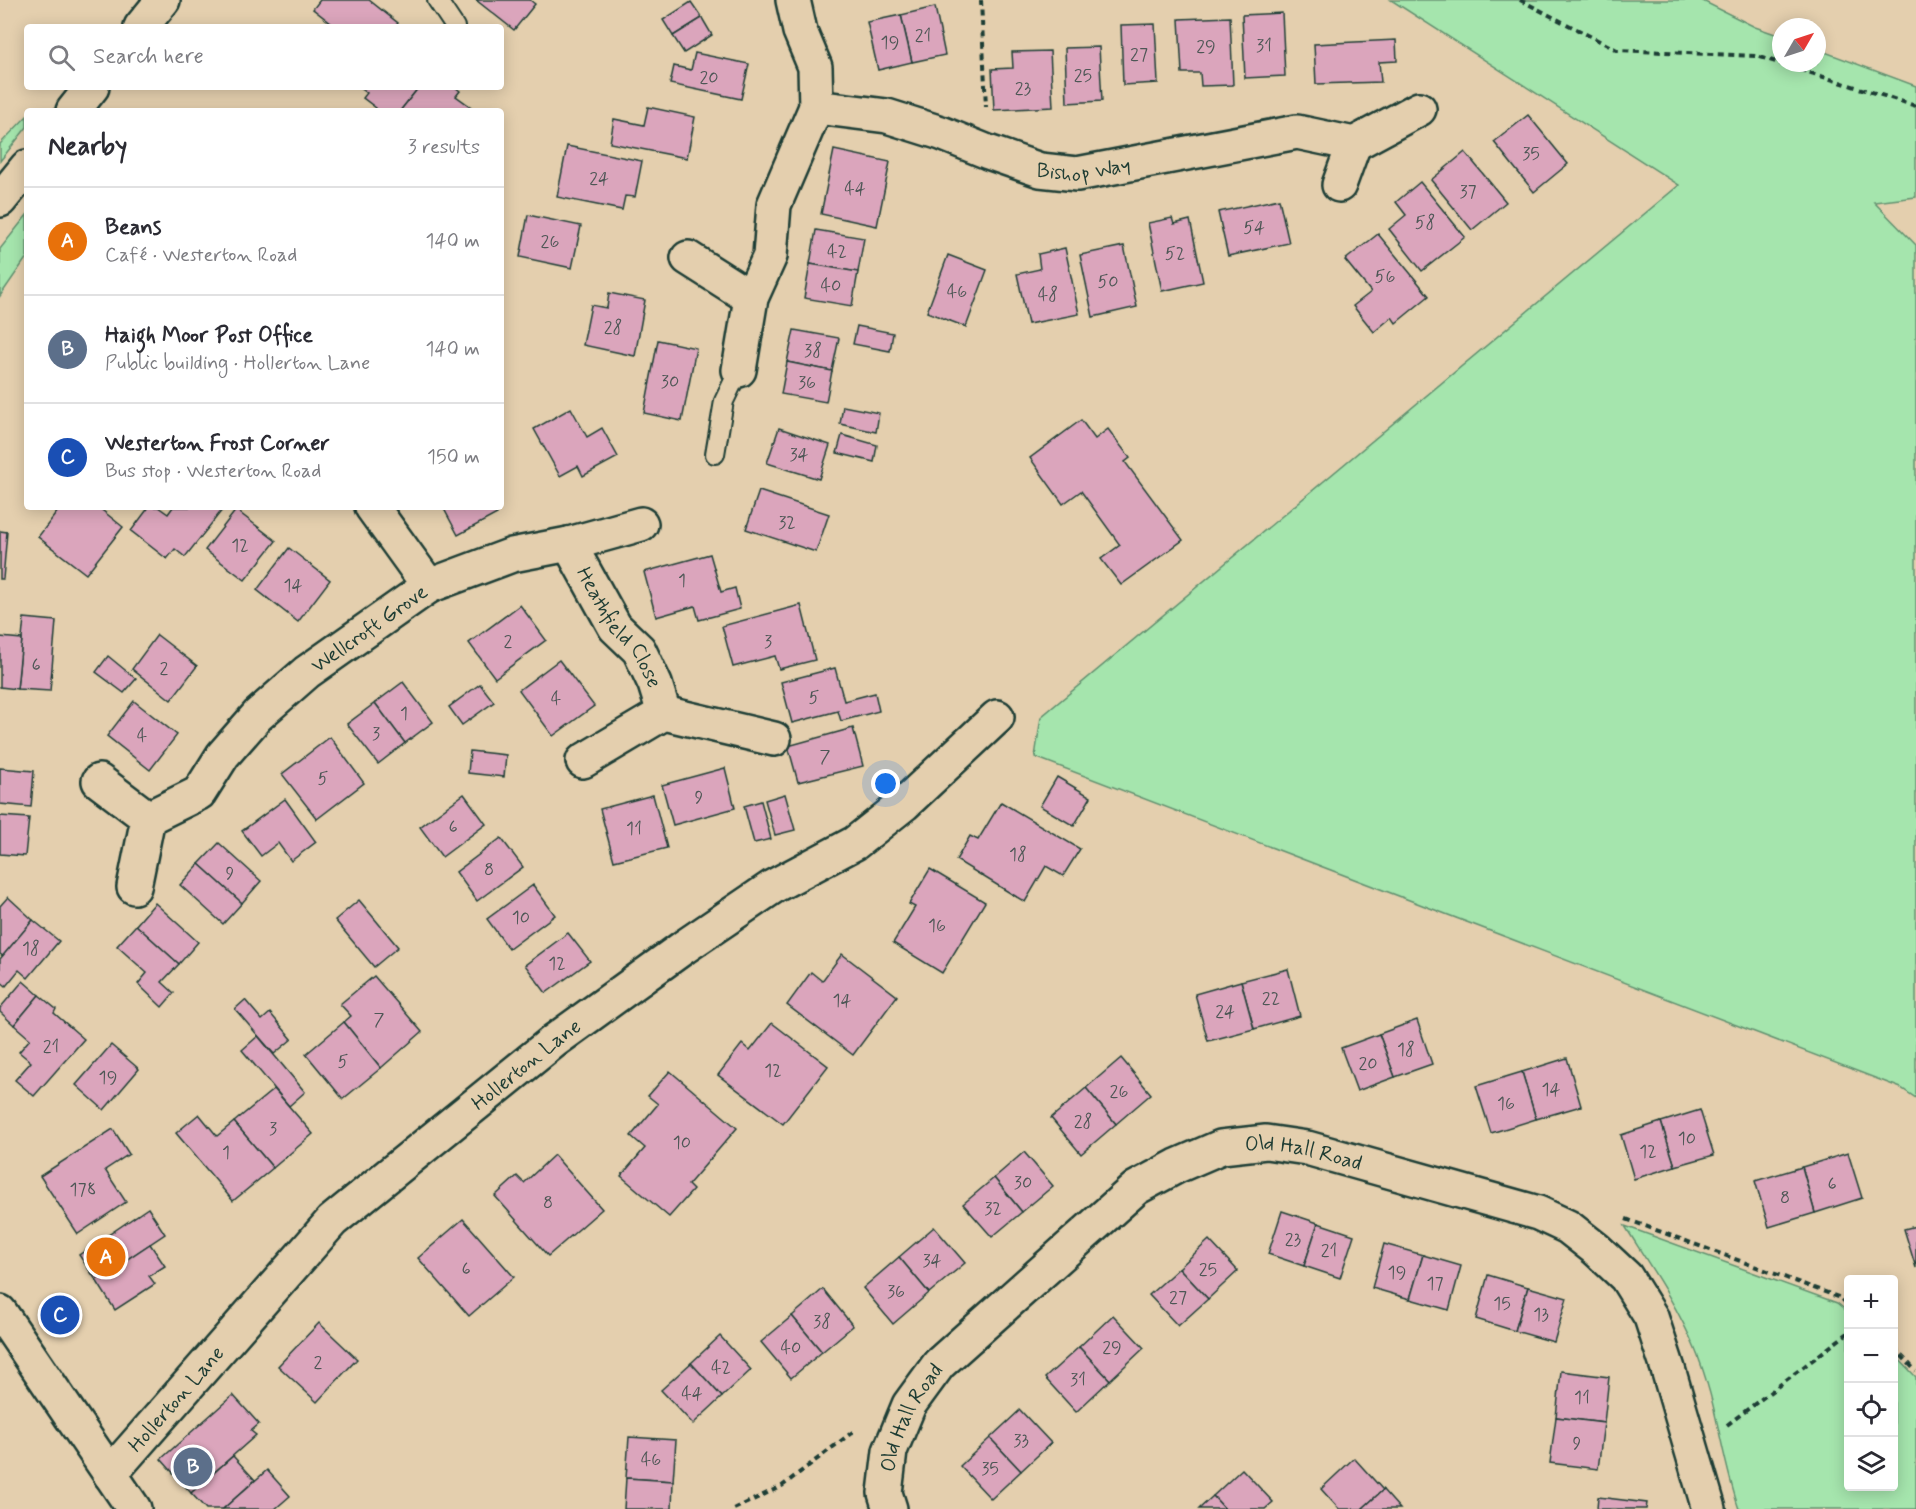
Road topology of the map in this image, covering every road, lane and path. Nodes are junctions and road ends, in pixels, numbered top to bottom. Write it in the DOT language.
graph roads {
  1 [pos="163,0"];
  2 [pos="437,0"];
  3 [pos="793,0"];
  4 [pos="981,0"];
  5 [pos="1520,0"];
  6 [pos="143,24"];
  7 [pos="453,24"];
  8 [pos="90,90"];
  9 [pos="1916,106"];
  10 [pos="816,107"];
  11 [pos="75,108"];
  12 [pos="1419,109"];
  13 [pos="1354,144"];
  14 [pos="988,152"];
  15 [pos="24,171"];
  16 [pos="1339,184"];
  17 [pos="0,200"];
  18 [pos="688,258"];
  19 [pos="751,298"];
  20 [pos="739,369"];
  21 [pos="715,454"];
  22 [pos="374,510"];
  23 [pos="641,524"];
  24 [pos="569,544"];
  25 [pos="429,586"];
  26 [pos="664,713"];
  27 [pos="998,717"];
  28 [pos="774,740"];
  29 [pos="583,761"];
  30 [pos="99,781"];
  31 [pos="148,818"];
  32 [pos="134,887"];
  33 [pos="1596,1249"];
  34 [pos="1844,1301"];
  35 [pos="0,1312"];
  36 [pos="1844,1337"];
  37 [pos="1898,1353"];
  38 [pos="1916,1371"];
  39 [pos="856,1429"];
  40 [pos="1692,1452"];
  41 [pos="110,1474"];
  42 [pos="128,1507"];
  43 [pos="734,1509"];
  44 [pos="890,1509"];
  45 [pos="1709,1509"];
  1 -- 6 [label="street"];
  2 -- 7 [label="lane"];
  3 -- 10 [label="street"];
  4 -- 14 [label="path"];
  5 -- 9 [label="path"];
  8 -- 11 [label="street"];
  10 -- 14 [label="street, Bishop Way"];
  10 -- 19 [label="street"];
  12 -- 13 [label="street"];
  13 -- 14 [label="street, Bishop Way"];
  13 -- 16 [label="street"];
  15 -- 17 [label="street"];
  18 -- 19 [label="street"];
  19 -- 20 [label="street"];
  20 -- 21 [label="lane"];
  22 -- 25 [label="street"];
  23 -- 24 [label="street, Wellcroft Grove"];
  24 -- 25 [label="street, Wellcroft Grove"];
  24 -- 26 [label="street, Heathfield Close"];
  25 -- 31 [label="street, Wellcroft Grove"];
  26 -- 28 [label="street, Heathfield Close"];
  26 -- 29 [label="street, Heathfield Close"];
  27 -- 41 [label="street, Hollerton Lane"];
  30 -- 31 [label="street"];
  31 -- 32 [label="street"];
  33 -- 34 [label="path"];
  33 -- 40 [label="street, Old Hall Road"];
  33 -- 44 [label="street, Old Hall Road"];
  35 -- 41 [label="street"];
  36 -- 40 [label="path"];
  37 -- 38 [label="path"];
  39 -- 43 [label="path"];
  40 -- 45 [label="street, Old Hall Road"];
  41 -- 42 [label="street"];
}
